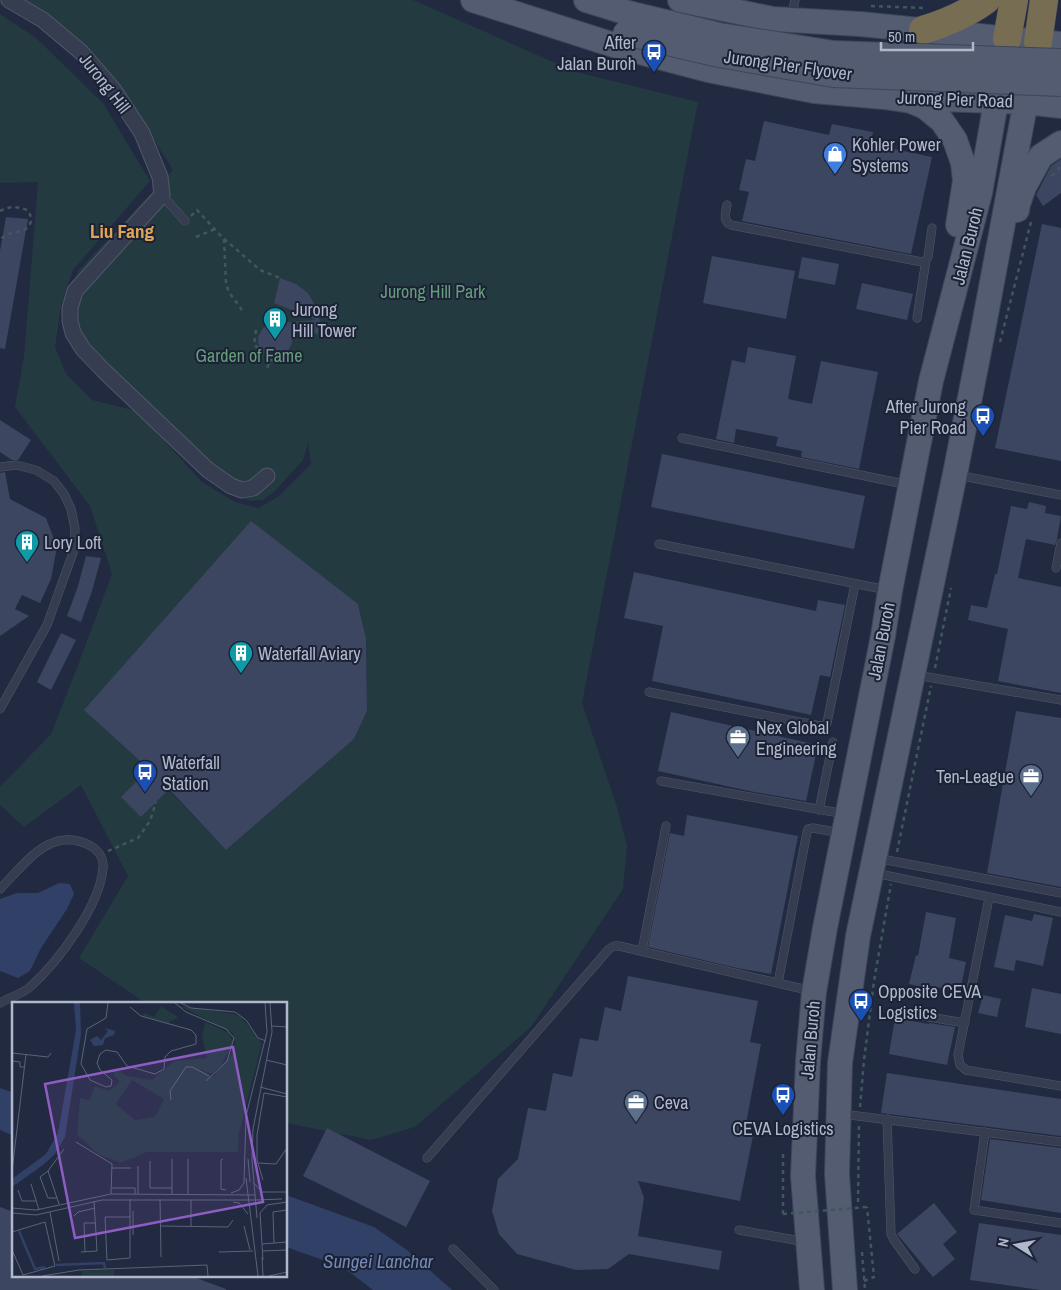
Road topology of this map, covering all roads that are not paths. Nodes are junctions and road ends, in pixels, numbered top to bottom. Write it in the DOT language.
graph roads {
  1 [pos="9,0"];
  2 [pos="473,0"];
  3 [pos="522,0"];
  4 [pos="586,0"];
  5 [pos="680,0"];
  6 [pos="986,0"];
  7 [pos="1014,0"];
  8 [pos="1044,0"];
  9 [pos="792,10"];
  10 [pos="926,19"];
  11 [pos="627,23"];
  12 [pos="963,34"];
  13 [pos="1007,39"];
  14 [pos="1049,43"];
  15 [pos="1061,62"];
  16 [pos="1000,74"];
  17 [pos="1061,84"];
  18 [pos="884,96"];
  19 [pos="996,101"];
  20 [pos="1026,102"];
  21 [pos="1061,106"];
  22 [pos="1061,142"];
  23 [pos="162,195"];
  24 [pos="727,205"];
  25 [pos="185,221"];
  26 [pos="932,228"];
  27 [pos="926,260"];
  28 [pos="916,318"];
  29 [pos="990,345"];
  30 [pos="931,380"];
  31 [pos="682,438"];
  32 [pos="0,467"];
  33 [pos="954,474"];
  34 [pos="267,476"];
  35 [pos="911,485"];
  36 [pos="1061,495"];
  37 [pos="658,544"];
  38 [pos="1061,544"];
  39 [pos="1058,563"];
  40 [pos="855,584"];
  41 [pos="890,591"];
  42 [pos="922,676"];
  43 [pos="649,692"];
  44 [pos="1061,700"];
  45 [pos="0,709"];
  46 [pos="833,742"];
  47 [pos="661,781"];
  48 [pos="819,810"];
  49 [pos="845,824"];
  50 [pos="666,826"];
  51 [pos="883,867"];
  52 [pos="0,889"];
  53 [pos="1061,893"];
  54 [pos="989,898"];
  55 [pos="1061,912"];
  56 [pos="642,951"];
  57 [pos="778,983"];
  58 [pos="814,992"];
  59 [pos="0,1003"];
  60 [pos="911,1014"];
  61 [pos="965,1023"];
  62 [pos="1061,1086"];
  63 [pos="849,1114"];
  64 [pos="887,1119"];
  65 [pos="985,1132"];
  66 [pos="1061,1142"];
  67 [pos="427,1158"];
  68 [pos="1061,1223"];
  69 [pos="739,1230"];
  70 [pos="808,1243"];
  71 [pos="453,1248"];
  72 [pos="915,1268"];
  73 [pos="855,1286"];
  74 [pos="494,1290"];
  75 [pos="812,1290"];
  1 -- 23 [label="street, Jurong Hill"];
  2 -- 18 [label="main road"];
  3 -- 11 [label="main road, Jurong Pier Flyover"];
  4 -- 11 [label="main road, Jurong Pier Flyover"];
  5 -- 9 [label="main road"];
  6 -- 10 [label="highway"];
  7 -- 13 [label="highway, Jalan Buroh"];
  8 -- 14 [label="highway, Jalan Buroh"];
  9 -- 10 [label="main road"];
  10 -- 12 [label="main road"];
  11 -- 15 [label="main road, Jurong Pier Flyover, bridge"];
  11 -- 17 [label="main road, Jurong Pier Flyover, bridge"];
  12 -- 13 [label="main road"];
  12 -- 16 [label="main road, Jurong Pier Road"];
  13 -- 14 [label="main road"];
  13 -- 16 [label="main road, Jalan Buroh"];
  14 -- 20 [label="main road, Jalan Buroh"];
  16 -- 19 [label="main road, Jalan Buroh"];
  16 -- 20 [label="main road, Jurong Pier Road"];
  18 -- 19 [label="main road, Jurong Pier Road"];
  18 -- 30 [label="main road"];
  19 -- 20 [label="main road, Jurong Pier Road"];
  19 -- 30 [label="main road, Jalan Buroh"];
  20 -- 21 [label="main road, Jurong Pier Road"];
  20 -- 29 [label="main road, Jalan Buroh"];
  22 -- 29 [label="main road"];
  23 -- 25 [label="lane"];
  23 -- 34 [label="street"];
  24 -- 27 [label="lane"];
  26 -- 27 [label="lane"];
  27 -- 28 [label="lane"];
  29 -- 33 [label="main road, Jalan Buroh"];
  30 -- 35 [label="main road, Jalan Buroh"];
  31 -- 35 [label="lane"];
  32 -- 45 [label="lane"];
  33 -- 36 [label="lane"];
  33 -- 42 [label="main road, Jalan Buroh"];
  35 -- 41 [label="main road, Jalan Buroh"];
  37 -- 40 [label="lane"];
  38 -- 39 [label="lane"];
  40 -- 41 [label="lane"];
  40 -- 43 [label="lane"];
  41 -- 49 [label="main road, Jalan Buroh"];
  42 -- 44 [label="lane"];
  42 -- 51 [label="main road, Jalan Buroh"];
  46 -- 48 [label="lane"];
  47 -- 48 [label="lane"];
  48 -- 49 [label="lane"];
  49 -- 57 [label="lane"];
  49 -- 58 [label="main road, Jalan Buroh"];
  50 -- 56 [label="lane"];
  51 -- 53 [label="lane"];
  51 -- 54 [label="lane"];
  51 -- 63 [label="main road, Jalan Buroh"];
  52 -- 59 [label="lane"];
  54 -- 55 [label="lane"];
  54 -- 61 [label="lane"];
  56 -- 57 [label="lane"];
  56 -- 67 [label="lane"];
  57 -- 58 [label="lane"];
  58 -- 70 [label="main road, Jalan Buroh"];
  60 -- 61 [label="lane"];
  61 -- 62 [label="lane"];
  63 -- 64 [label="lane"];
  63 -- 73 [label="main road, Jalan Buroh"];
  64 -- 65 [label="lane"];
  64 -- 72 [label="lane"];
  65 -- 66 [label="lane"];
  65 -- 68 [label="lane"];
  69 -- 70 [label="lane"];
  70 -- 75 [label="main road, Jalan Buroh"];
  71 -- 74 [label="lane"];
}
